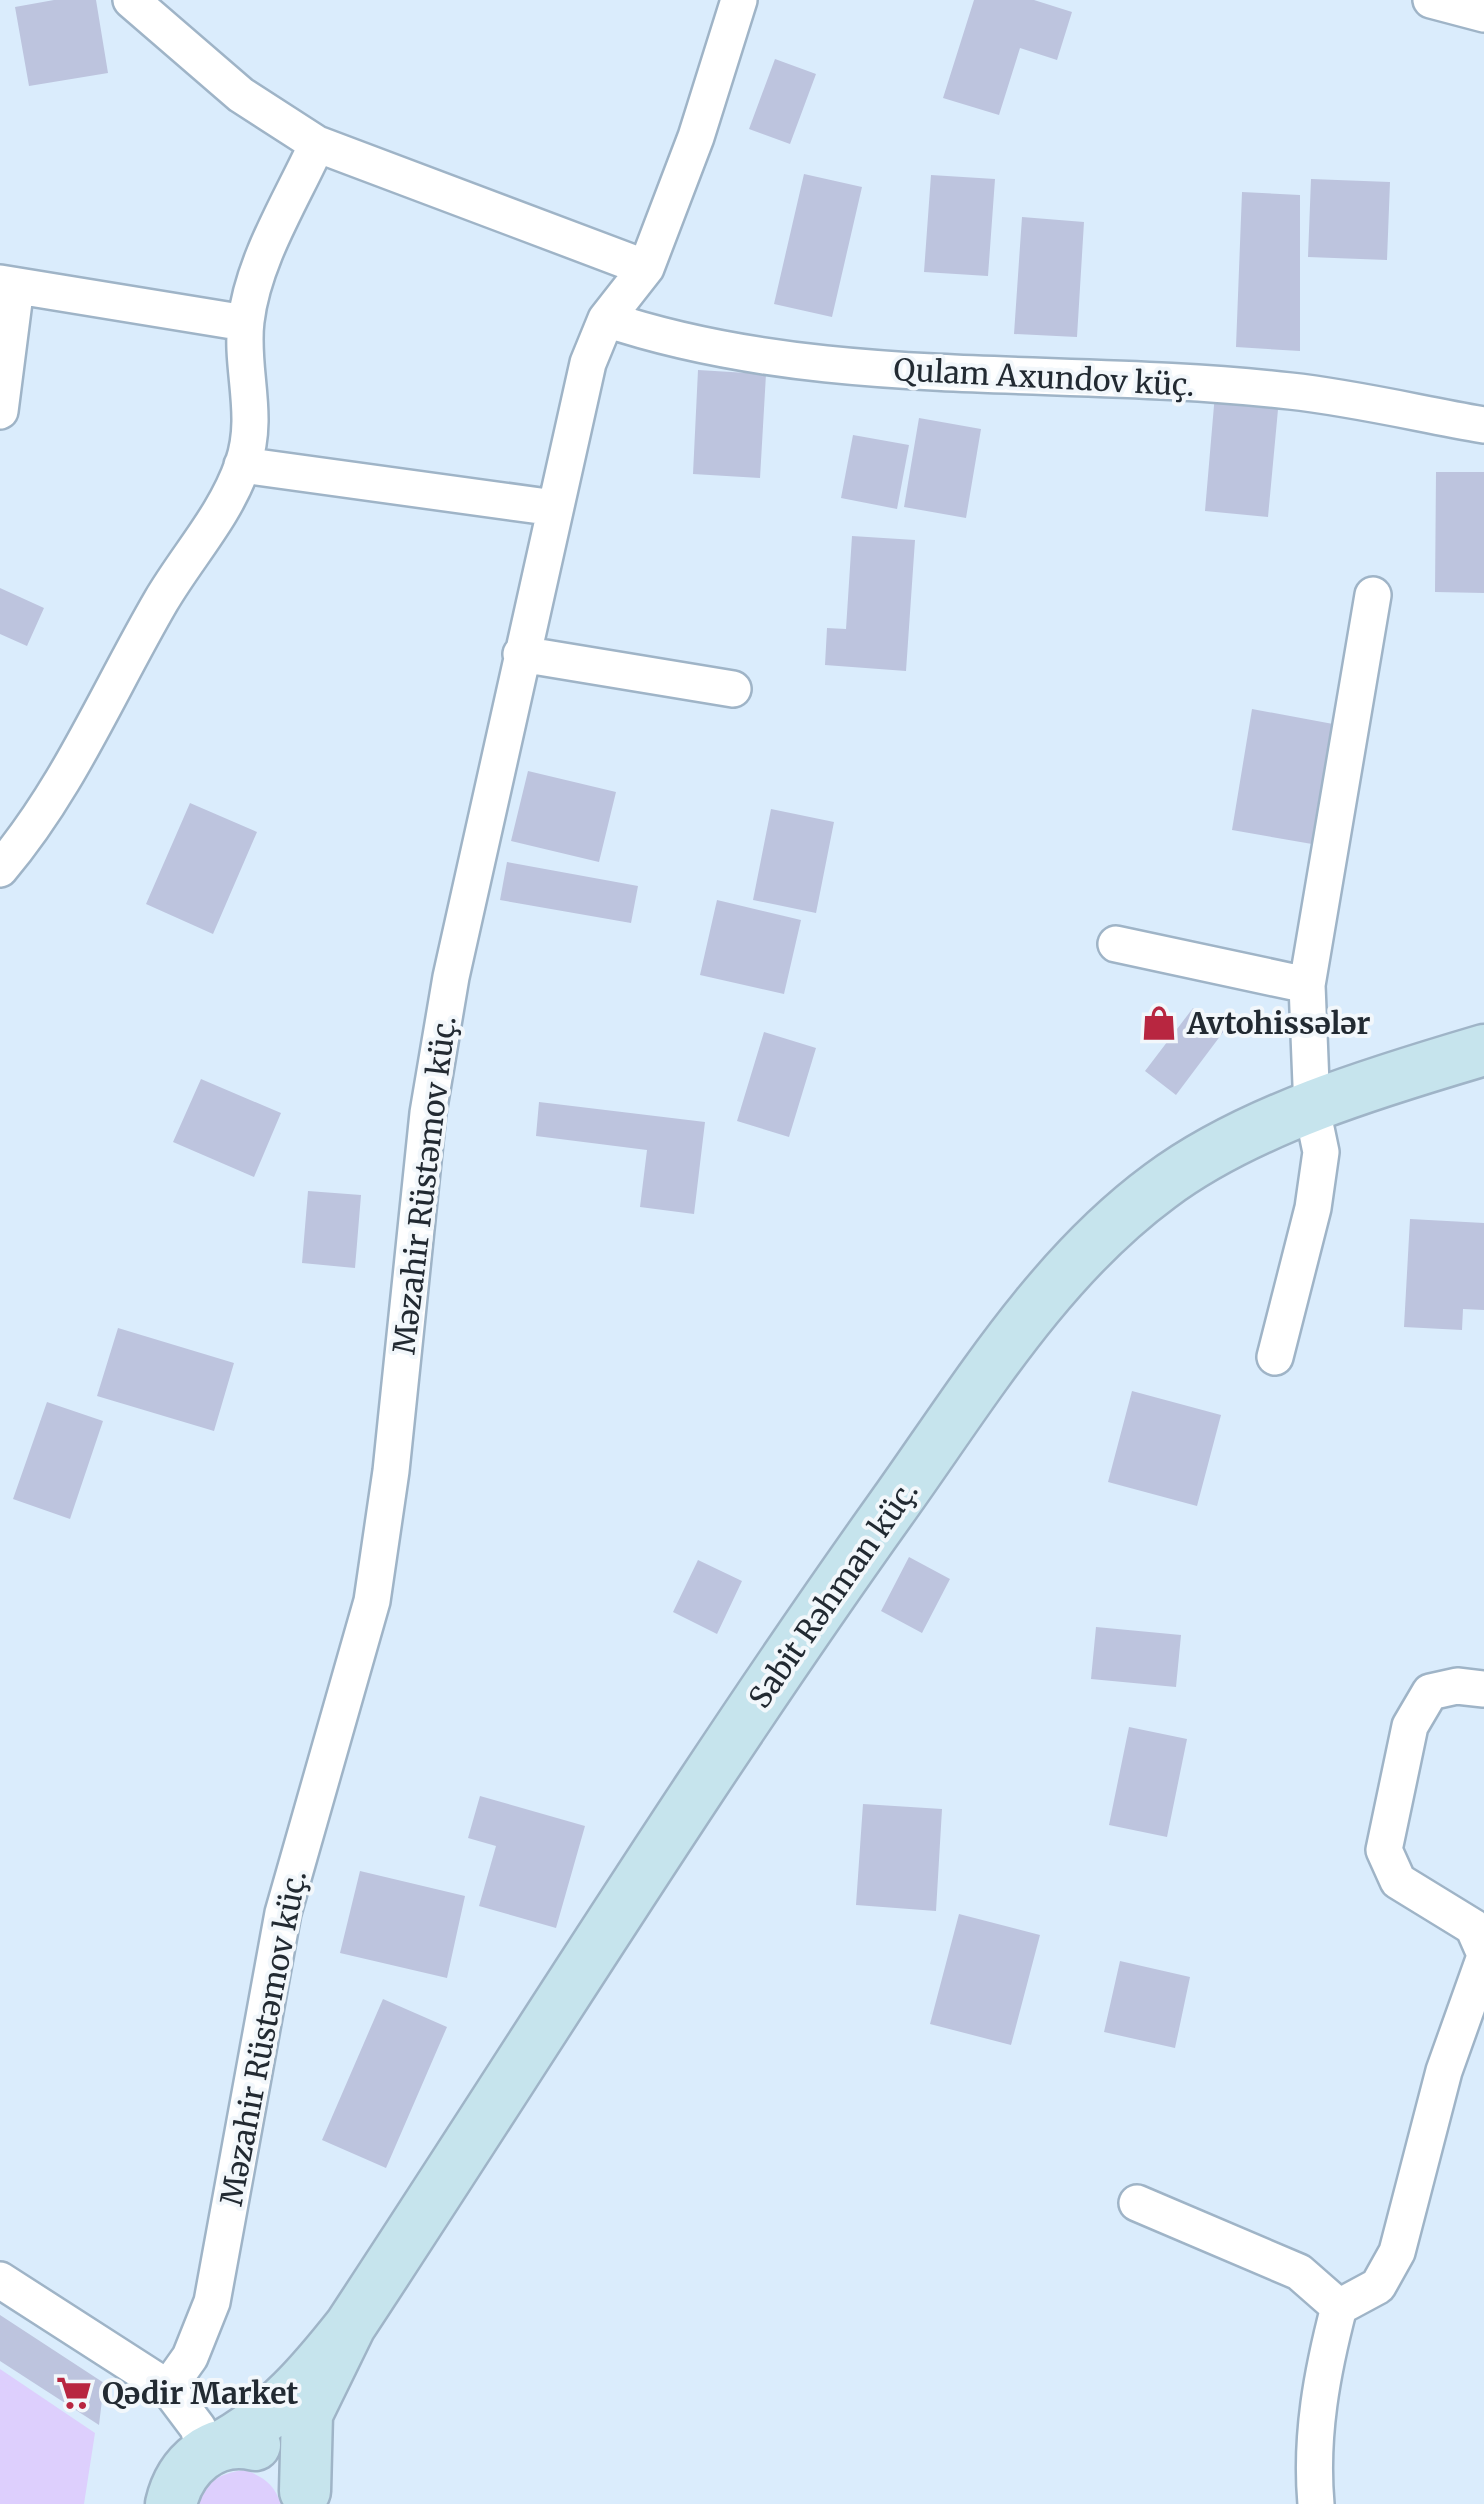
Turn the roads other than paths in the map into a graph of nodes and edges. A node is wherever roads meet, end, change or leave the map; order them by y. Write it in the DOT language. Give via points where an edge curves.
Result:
graph roads {
  1 [pos="131,0"];
  2 [pos="739,0"];
  3 [pos="1431,0"];
  4 [pos="1484,14"];
  5 [pos="318,144"];
  6 [pos="646,268"];
  7 [pos="8,284"];
  8 [pos="606,319"];
  9 [pos="245,323"];
  10 [pos="0,411"];
  11 [pos="1484,425"];
  12 [pos="242,465"];
  13 [pos="555,508"];
  14 [pos="1372,595"];
  15 [pos="521,654"];
  16 [pos="734,689"];
  17 [pos="0,869"];
  18 [pos="1116,944"];
  19 [pos="1306,985"];
  20 [pos="1484,1052"];
  21 [pos="1312,1109"];
  22 [pos="1275,1357"];
  23 [pos="1484,1689"];
  24 [pos="1484,1956"];
  25 [pos="1137,2202"];
  26 [pos="0,2280"];
  27 [pos="1339,2307"];
  28 [pos="350,2326"];
  29 [pos="168,2388"];
  30 [pos="197,2467"];
  31 [pos="306,2497"];
  32 [pos="150,2504"];
  33 [pos="1316,2504"];
  1 -- 5 [label="street" via="241,96"];
  2 -- 6 [label="street, Məzahir Rüstəmov küç."];
  3 -- 4 [label="street"];
  5 -- 6 [label="street"];
  5 -- 9 [label="street" via="253,285"];
  6 -- 8 [label="street, Məzahir Rüstəmov küç."];
  7 -- 9 [label="street"];
  7 -- 10 [label="street"];
  8 -- 11 [label="street, Qulam Axundov küç." via="650,334 826,364 1290,391"];
  8 -- 13 [label="street, Məzahir Rüstəmov küç." via="588,363"];
  9 -- 12 [label="street" via="251,435"];
  12 -- 13 [label="street"];
  12 -- 17 [label="street" via="222,512 162,600 74,764"];
  13 -- 15 [label="street, Məzahir Rüstəmov küç."];
  14 -- 19 [label="street"];
  15 -- 16 [label="street"];
  15 -- 29 [label="street, Məzahir Rüstəmov küç." via="428,1113 372,1601 283,1913 212,2302 190,2357"];
  18 -- 19 [label="street"];
  19 -- 21 [label="street"];
  20 -- 21 [label="main road, Sabit Rəhman küç."];
  21 -- 22 [label="street" via="1321,1152 1313,1208"];
  21 -- 28 [label="main road, Sabit Rəhman küç." via="1222,1148 1163,1183 1076,1261 1018,1330 791,1649"];
  23 -- 24 [label="street" via="1430,1692 1410,1726 1384,1850 1398,1882 1473,1927"];
  24 -- 27 [label="street" via="1444,2072 1397,2252 1378,2286"];
  25 -- 27 [label="street" via="1299,2272"];
  26 -- 29 [label="street"];
  27 -- 33 [label="street" via="1321,2376"];
  28 -- 30 [label="main road" via="287,2401"];
  28 -- 31 [label="main road" via="308,2414"];
  29 -- 30 [label="street" via="198,2428"];
  30 -- 31 [label="main road" via="244,2443 282,2457"];
  30 -- 32 [label="main road"];
}
